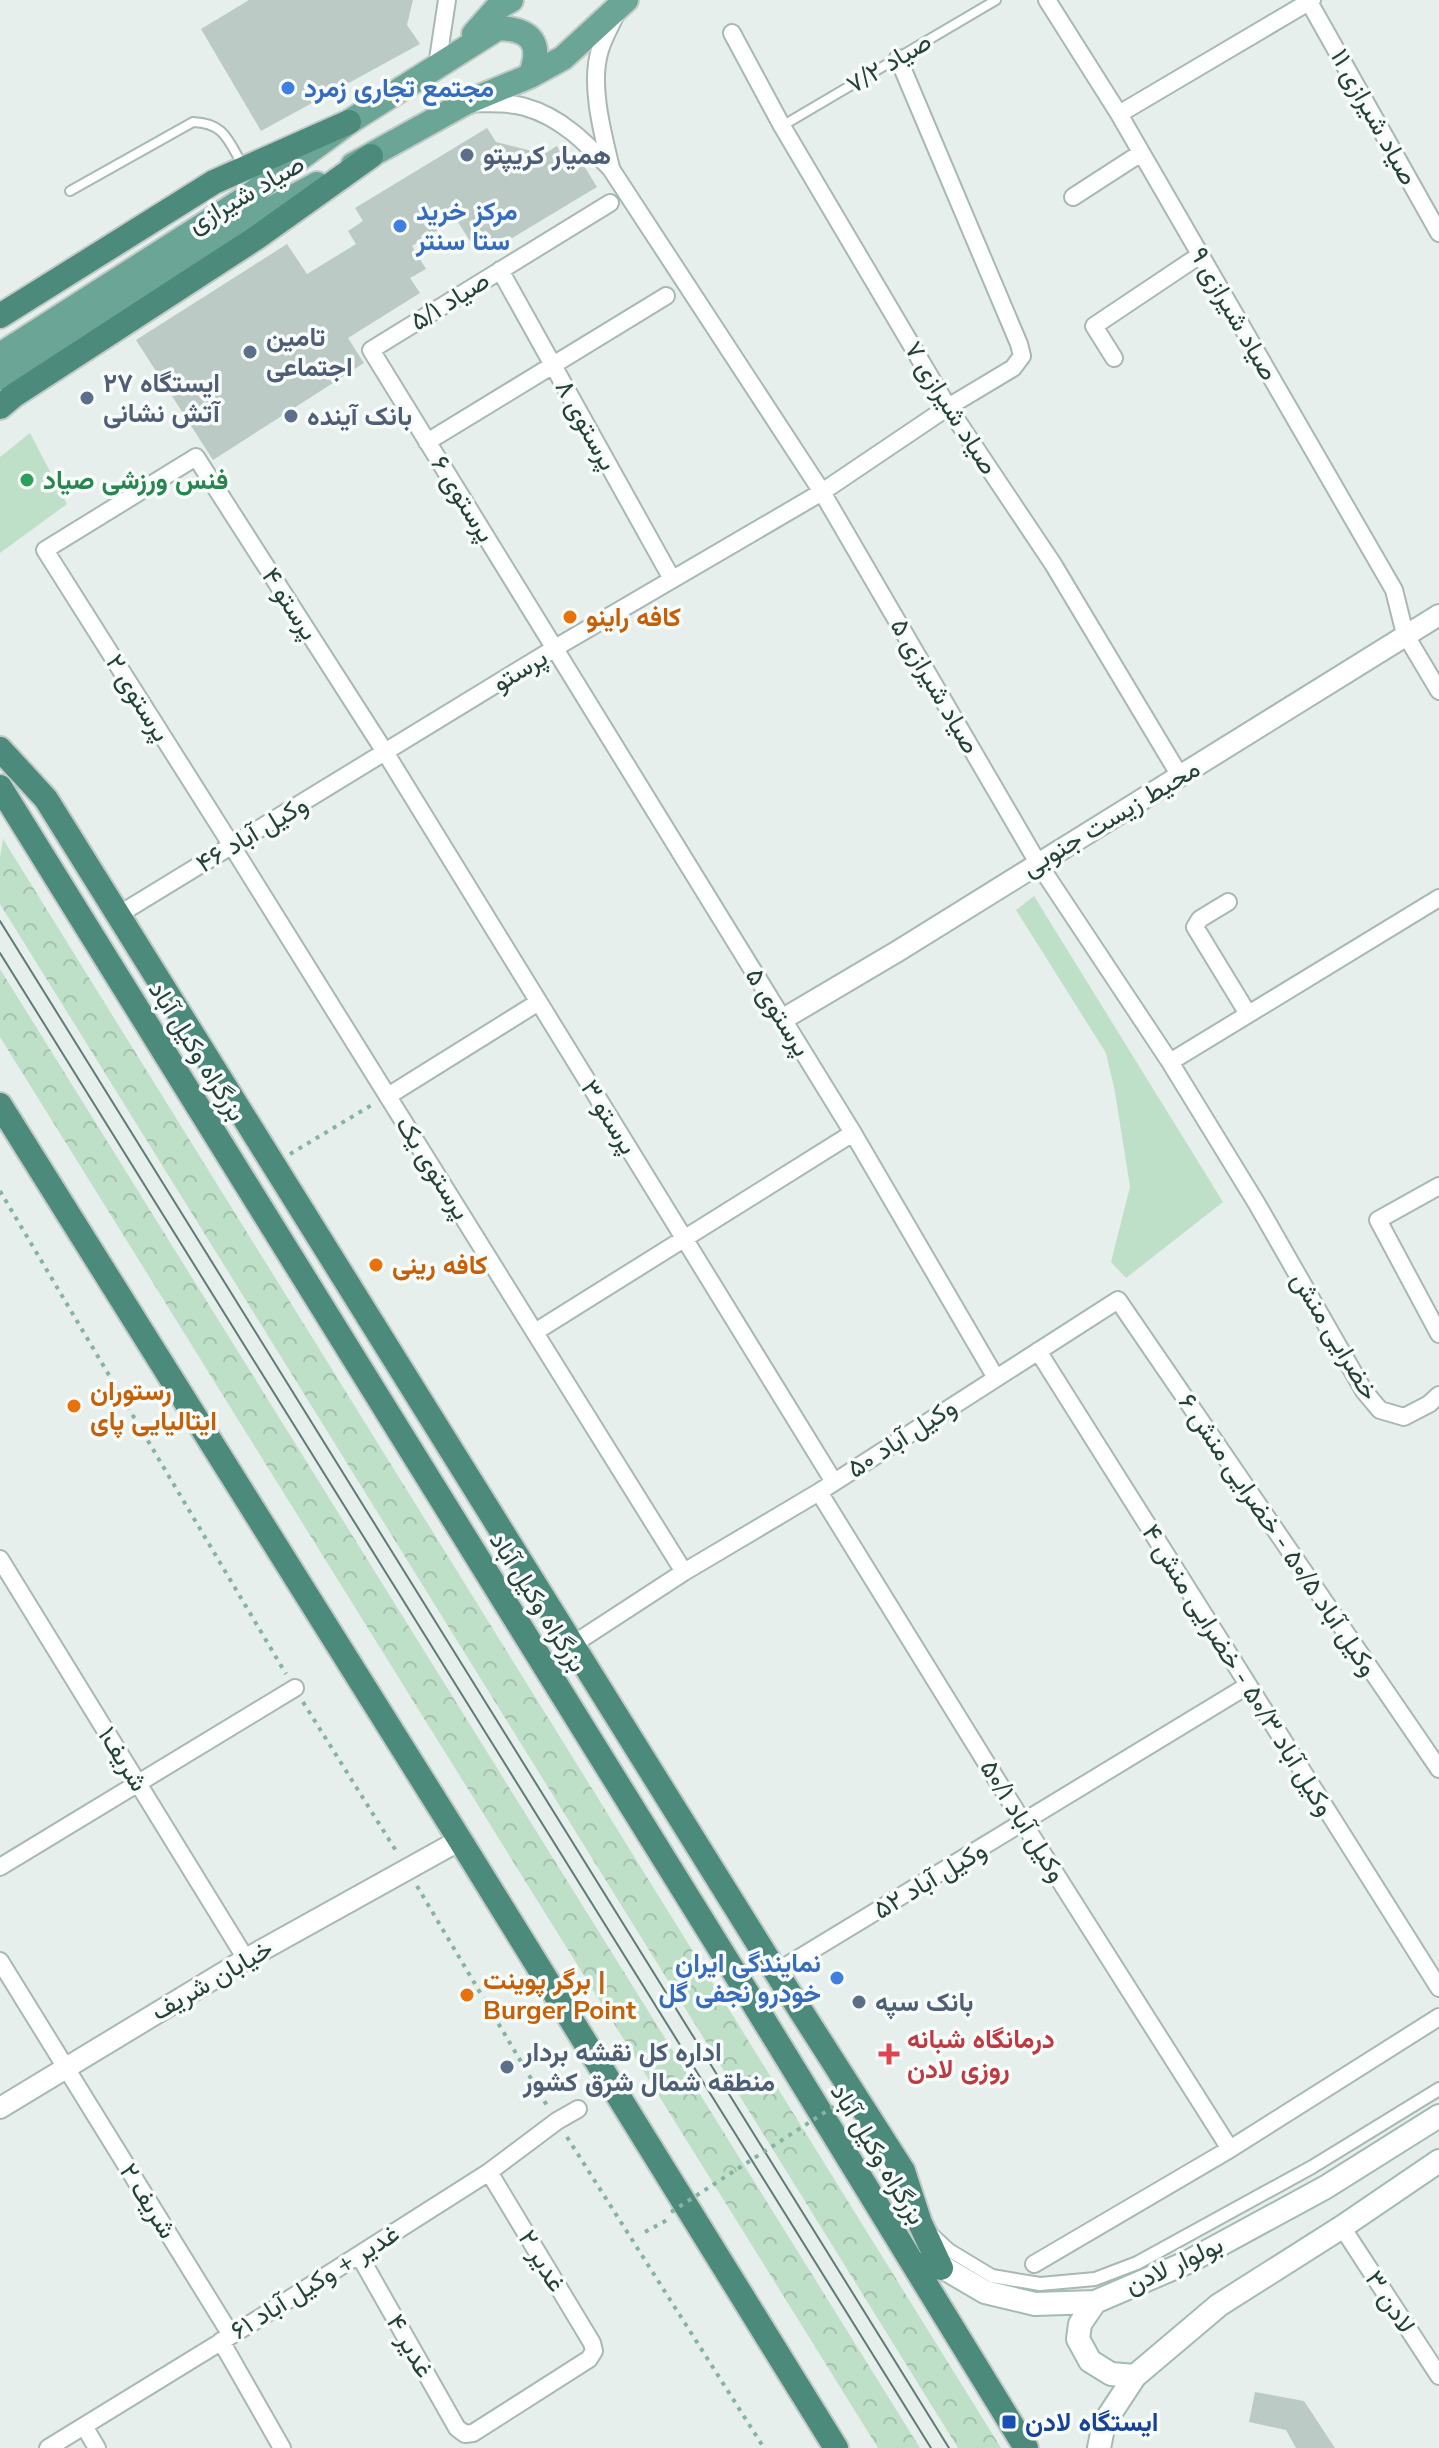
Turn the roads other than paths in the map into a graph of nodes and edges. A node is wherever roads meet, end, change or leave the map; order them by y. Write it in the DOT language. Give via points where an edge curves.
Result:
graph roads {
  1 [pos="447,0"];
  2 [pos="511,0"];
  3 [pos="996,0"];
  4 [pos="1047,0"];
  5 [pos="1310,1"];
  6 [pos="623,2"];
  7 [pos="732,33"];
  8 [pos="898,58"];
  9 [pos="446,60"];
  10 [pos="530,76"];
  11 [pos="465,103"];
  12 [pos="1119,114"];
  13 [pos="349,122"];
  14 [pos="782,126"];
  15 [pos="1141,153"];
  16 [pos="371,156"];
  17 [pos="245,168"];
  18 [pos="611,169"];
  19 [pos="70,191"];
  20 [pos="1073,197"];
  21 [pos="610,203"];
  22 [pos="1439,233"];
  23 [pos="1200,255"];
  24 [pos="500,270"];
  25 [pos="666,296"];
  26 [pos="0,316"];
  27 [pos="371,350"];
  28 [pos="0,355"];
  29 [pos="1114,358"];
  30 [pos="552,365"];
  31 [pos="0,378"];
  32 [pos="0,407"];
  33 [pos="948,407"];
  34 [pos="427,442"];
  35 [pos="196,457"];
  36 [pos="822,492"];
  37 [pos="672,579"];
  38 [pos="1439,615"];
  39 [pos="1405,634"];
  40 [pos="555,648"];
  41 [pos="1439,691"];
  42 [pos="0,749"];
  43 [pos="385,752"];
  44 [pos="1180,776"];
  45 [pos="0,787"];
  46 [pos="232,846"];
  47 [pos="1038,863"];
  48 [pos="1439,898"];
  49 [pos="1228,902"];
  50 [pos="118,915"];
  51 [pos="537,1003"];
  52 [pos="1248,1014"];
  53 [pos="783,1019"];
  54 [pos="1170,1062"];
  55 [pos="388,1096"];
  56 [pos="0,1105"];
  57 [pos="853,1133"];
  58 [pos="1439,1186"];
  59 [pos="1257,1204"];
  60 [pos="685,1238"];
  61 [pos="1118,1300"];
  62 [pos="535,1332"];
  63 [pos="1439,1334"];
  64 [pos="1038,1351"];
  65 [pos="996,1378"];
  66 [pos="1439,1395"];
  67 [pos="834,1482"];
  68 [pos="819,1492"];
  69 [pos="0,1559"];
  70 [pos="684,1572"];
  71 [pos="572,1645"];
  72 [pos="1247,1686"];
  73 [pos="295,1688"];
  74 [pos="603,1695"];
  75 [pos="607,1767"];
  76 [pos="1439,1769"];
  77 [pos="137,1782"];
  78 [pos="1024,1824"];
  79 [pos="460,1840"];
  80 [pos="0,1867"];
  81 [pos="246,1959"];
  82 [pos="0,1961"];
  83 [pos="776,1972"];
  84 [pos="1439,1988"];
  85 [pos="1439,2017"];
  86 [pos="65,2068"];
  87 [pos="1439,2089"];
  88 [pos="850,2103"];
  89 [pos="0,2108"];
  90 [pos="578,2109"];
  91 [pos="1439,2116"];
  92 [pos="1230,2149"];
  93 [pos="1439,2161"];
  94 [pos="489,2172"];
  95 [pos="920,2223"];
  96 [pos="1342,2227"];
  97 [pos="895,2237"];
  98 [pos="359,2255"];
  99 [pos="1034,2264"];
  100 [pos="941,2268"];
  101 [pos="1095,2302"];
  102 [pos="226,2338"];
  103 [pos="1135,2376"];
  104 [pos="1439,2376"];
  105 [pos="84,2426"];
  106 [pos="465,2434"];
  107 [pos="48,2448"];
  108 [pos="97,2448"];
  109 [pos="282,2448"];
  110 [pos="836,2448"];
  111 [pos="1026,2448"];
  112 [pos="1099,2448"];
  1 -- 9 [label="street"];
  2 -- 9 [label="main road"];
  3 -- 8 [label="lane, صیاد ۷/۲"];
  4 -- 12 [label="street, صیاد شیرازی ۹"];
  5 -- 12 [label="street"];
  5 -- 22 [label="street, صیاد شیرازی ۱۱"];
  6 -- 10 [label="main road, صیاد شیرازی" via="563,58"];
  6 -- 18 [label="street, صیاد شیرازی ۵" via="599,52 600,124"];
  7 -- 14 [label="street, صیاد شیرازی ۷"];
  8 -- 14 [label="lane, صیاد ۷/۲"];
  8 -- 33 [label="street, پرستو" via="1022,356 1013,368"];
  9 -- 10 [label="main road, صیاد شیرازی" via="498,28 517,28 532,40 537,58"];
  9 -- 13 [label="main road, صیاد شیرازی"];
  10 -- 11 [label="main road, صیاد شیرازی"];
  11 -- 16 [label="main road, صیاد شیرازی"];
  11 -- 18 [label="street, صیاد شیرازی ۵" via="523,106 555,119"];
  12 -- 15 [label="street, صیاد شیرازی ۹"];
  13 -- 17 [label="highway"];
  13 -- 28 [label="main road, صیاد شیرازی" via="247,197"];
  14 -- 33 [label="street, صیاد شیرازی ۷"];
  15 -- 20 [label="street"];
  15 -- 23 [label="street, صیاد شیرازی ۹"];
  16 -- 31 [label="main road, صیاد شیرازی" via="256,217"];
  16 -- 32 [label="highway"];
  17 -- 19 [label="lane" via="219,128 193,122"];
  17 -- 26 [label="highway" via="214,182"];
  18 -- 36 [label="street, صیاد شیرازی ۵"];
  21 -- 24 [label="street, صیاد ۵/۱"];
  23 -- 29 [label="street" via="1094,326"];
  23 -- 39 [label="street, صیاد شیرازی ۹" via="1394,590"];
  24 -- 27 [label="street, صیاد ۵/۱"];
  24 -- 30 [label="street, پرستوی ۸"];
  25 -- 30 [label="street"];
  27 -- 34 [label="street, پرستوی ۶"];
  30 -- 34 [label="street"];
  30 -- 37 [label="street, پرستوی ۸"];
  33 -- 36 [label="street, پرستو"];
  33 -- 44 [label="street, صیاد شیرازی ۷" via="1053,564"];
  34 -- 40 [label="street, پرستوی ۶"];
  35 -- 43 [label="street, پرستو ۴"];
  35 -- 46 [label="street, پرستوی ۲" via="45,550"];
  36 -- 37 [label="street, پرستو"];
  36 -- 47 [label="street, صیاد شیرازی ۵"];
  37 -- 40 [label="street, پرستو"];
  38 -- 39 [label="street, محیط زیست جنوبی"];
  39 -- 41 [label="street, صیاد شیرازی ۹"];
  39 -- 44 [label="street, محیط زیست جنوبی"];
  40 -- 43 [label="street, پرستو"];
  40 -- 53 [label="street, پرستوی ۵"];
  42 -- 50 [label="highway" via="46,799"];
  43 -- 46 [label="street, ۴۶ وکیل آباد"];
  43 -- 51 [label="street, پرستو ۳"];
  44 -- 47 [label="street, محیط زیست جنوبی"];
  45 -- 75 [label="highway, بزرگراه وکیل آباد"];
  46 -- 50 [label="street, ۴۶ وکیل آباد"];
  46 -- 55 [label="street, پرستوی یک"];
  47 -- 53 [label="street, محیط زیست جنوبی"];
  47 -- 54 [label="street, صیاد شیرازی ۵"];
  48 -- 52 [label="street"];
  49 -- 52 [label="street" via="1195,927"];
  50 -- 71 [label="highway"];
  51 -- 55 [label="street"];
  51 -- 60 [label="street, پرستو ۳"];
  52 -- 54 [label="street"];
  53 -- 57 [label="street, پرستوی ۵"];
  54 -- 59 [label="street, صیاد شیرازی ۵"];
  55 -- 62 [label="street, پرستوی یک"];
  56 -- 79 [label="highway"];
  57 -- 60 [label="street"];
  57 -- 65 [label="street, پرستوی ۵"];
  58 -- 63 [label="street" via="1378,1220"];
  59 -- 66 [label="street, خضرایی منش" via="1380,1410 1404,1417"];
  60 -- 62 [label="street"];
  60 -- 67 [label="street, پرستو ۳"];
  61 -- 64 [label="street, ۵۰ وکیل آباد"];
  61 -- 76 [label="street, وکیل آباد ۵۰/۵ - خضرایی منش ۶"];
  62 -- 70 [label="street, پرستوی یک"];
  64 -- 65 [label="street, ۵۰ وکیل آباد"];
  64 -- 72 [label="street, وکیل آباد ۵۰/۳ - خضرایی منش ۴"];
  65 -- 67 [label="street, ۵۰ وکیل آباد"];
  67 -- 68 [label="street, ۵۰ وکیل آباد"];
  68 -- 70 [label="street, ۵۰ وکیل آباد"];
  68 -- 78 [label="street, وکیل آباد ۵۰/۱"];
  69 -- 77 [label="street, شریف١"];
  70 -- 71 [label="street, ۵۰ وکیل آباد"];
  71 -- 74 [label="highway"];
  72 -- 78 [label="street, ۵۲ وکیل آباد"];
  72 -- 84 [label="street, وکیل آباد ۵۰/۳ - خضرایی منش ۴"];
  73 -- 77 [label="street"];
  74 -- 75 [label="highway"];
  74 -- 83 [label="highway"];
  75 -- 97 [label="highway, بزرگراه وکیل آباد"];
  77 -- 80 [label="street"];
  77 -- 81 [label="street, شریف١"];
  78 -- 83 [label="street, ۵۲ وکیل آباد"];
  78 -- 92 [label="street, وکیل آباد ۵۰/۱"];
  79 -- 81 [label="street, خیابان شریف"];
  79 -- 110 [label="highway"];
  81 -- 86 [label="street, خیابان شریف"];
  82 -- 86 [label="street, شریف ۲"];
  83 -- 95 [label="highway" via="903,2171"];
  85 -- 92 [label="street"];
  86 -- 89 [label="street, خیابان شریف"];
  86 -- 102 [label="street, شریف ۲"];
  87 -- 95 [label="street" via="1312,2167 1137,2263 1095,2279 1040,2284 992,2276 949,2250"];
  88 -- 95 [label="street"];
  90 -- 94 [label="street, غدیر + وکیل آباد ۶۱"];
  91 -- 101 [label="main road, بولوار لادن" via="1326,2187 1202,2254"];
  92 -- 99 [label="street"];
  93 -- 96 [label="main road, بولوار لادن"];
  94 -- 98 [label="street, غدیر + وکیل آباد ۶۱"];
  94 -- 106 [label="street, غدیر ۲" via="594,2351 589,2359"];
  95 -- 100 [label="highway"];
  96 -- 103 [label="main road, بولوار لادن" via="1219,2305"];
  96 -- 104 [label="street, لادن ۳"];
  97 -- 100 [label="main road, بولوار لادن"];
  97 -- 111 [label="highway, بزرگراه وکیل آباد"];
  98 -- 102 [label="street, غدیر + وکیل آباد ۶۱"];
  98 -- 106 [label="street, غدیر ۴"];
  100 -- 101 [label="main road, بولوار لادن" via="985,2292 1035,2304"];
  101 -- 103 [label="main road" via="1080,2324 1078,2339 1090,2361 1111,2374"];
  102 -- 105 [label="street, غدیر + وکیل آباد ۶۱"];
  102 -- 109 [label="street, شریف ۲"];
  103 -- 112 [label="main road, بولوار لادن" via="1104,2423"];
  105 -- 107 [label="street, غدیر + وکیل آباد ۶۱"];
  105 -- 108 [label="street"];
}
